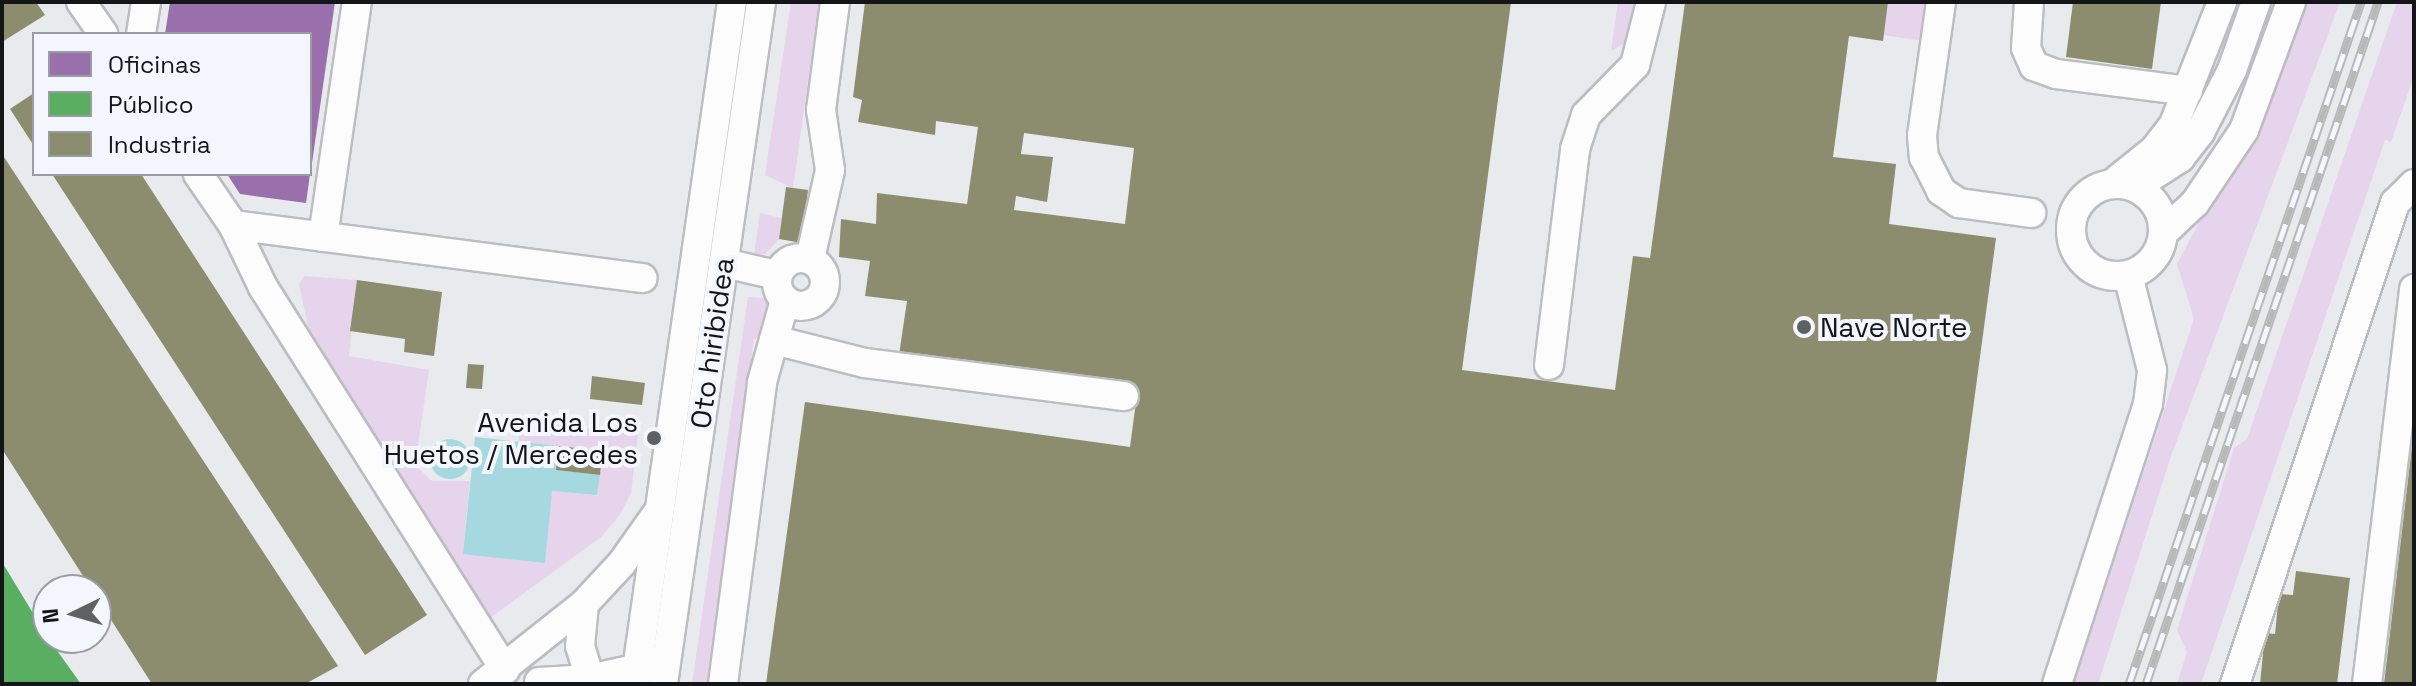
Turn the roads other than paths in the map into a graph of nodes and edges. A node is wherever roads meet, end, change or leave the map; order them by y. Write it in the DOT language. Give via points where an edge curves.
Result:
graph roads {
  1 [pos="81,2"];
  2 [pos="146,2"];
  3 [pos="357,2"];
  4 [pos="732,2"];
  5 [pos="761,2"];
  6 [pos="835,2"];
  7 [pos="1651,2"];
  8 [pos="1941,2"];
  9 [pos="2029,2"];
  10 [pos="2222,2"];
  11 [pos="2256,2"];
  12 [pos="2291,2"];
  13 [pos="102,32"];
  14 [pos="141,32"];
  15 [pos="2232,70"];
  16 [pos="2188,91"];
  17 [pos="199,176"];
  18 [pos="2414,184"];
  19 [pos="2123,186"];
  20 [pos="2031,213"];
  21 [pos="233,225"];
  22 [pos="2162,226"];
  23 [pos="323,237"];
  24 [pos="810,259"];
  25 [pos="724,263"];
  26 [pos="2128,275"];
  27 [pos="643,278"];
  28 [pos="781,288"];
  29 [pos="2414,289"];
  30 [pos="774,340"];
  31 [pos="1549,365"];
  32 [pos="1124,396"];
  33 [pos="659,511"];
  34 [pos="584,604"];
  35 [pos="665,671"];
  36 [pos="494,677"];
  37 [pos="635,677"];
  38 [pos="590,679"];
  39 [pos="542,683"];
  40 [pos="723,684"];
  41 [pos="2057,684"];
  42 [pos="2235,684"];
  43 [pos="2367,684"];
  1 -- 13 [label="street"];
  2 -- 14 [label="street"];
  3 -- 23 [label="street"];
  4 -- 33 [label="street, Oto hiribidea"];
  5 -- 25 [label="street, Oto hiribidea"];
  6 -- 24 [label="street" via="821,110 830,170"];
  7 -- 31 [label="street" via="1635,65 1586,115 1575,149"];
  8 -- 20 [label="street" via="1922,136 1924,157 1941,191 1959,203"];
  9 -- 16 [label="street" via="2026,48 2034,66 2056,74"];
  10 -- 16 [label="street"];
  11 -- 15 [label="street"];
  12 -- 22 [label="street" via="2244,130 2195,203"];
  15 -- 19 [label="street" via="2180,158"];
  15 -- 22 [label="street" via="2228,103 2211,143"];
  16 -- 19 [label="street" via="2174,124"];
  17 -- 21 [label="street"];
  18 -- 42 [label="street" via="2395,203"];
  19 -- 22 [label="street" via="2156,205"];
  19 -- 26 [label="street" via="2089,193 2078,204 2071,235 2085,263 2098,272"];
  21 -- 23 [label="street"];
  21 -- 36 [label="street" via="263,287"];
  22 -- 26 [label="street" via="2152,260"];
  23 -- 27 [label="street"];
  24 -- 28 [label="street" via="784,263"];
  24 -- 28 [label="street" via="821,268 821,295 797,306"];
  25 -- 28 [label="street"];
  25 -- 35 [label="street, Oto hiribidea"];
  26 -- 41 [label="street" via="2152,370 2148,404"];
  28 -- 30 [label="street"];
  29 -- 43 [label="street"];
  30 -- 32 [label="street" via="865,363"];
  30 -- 40 [label="street" via="762,382"];
  33 -- 34 [label="street"];
  33 -- 37 [label="street, Oto hiribidea"];
  34 -- 36 [label="street"];
  34 -- 38 [label="street" via="580,646"];
  35 -- 37 [label="street"];
  36 -- 39 [label="street"];
  37 -- 38 [label="street"];
  38 -- 39 [label="street"];
}
